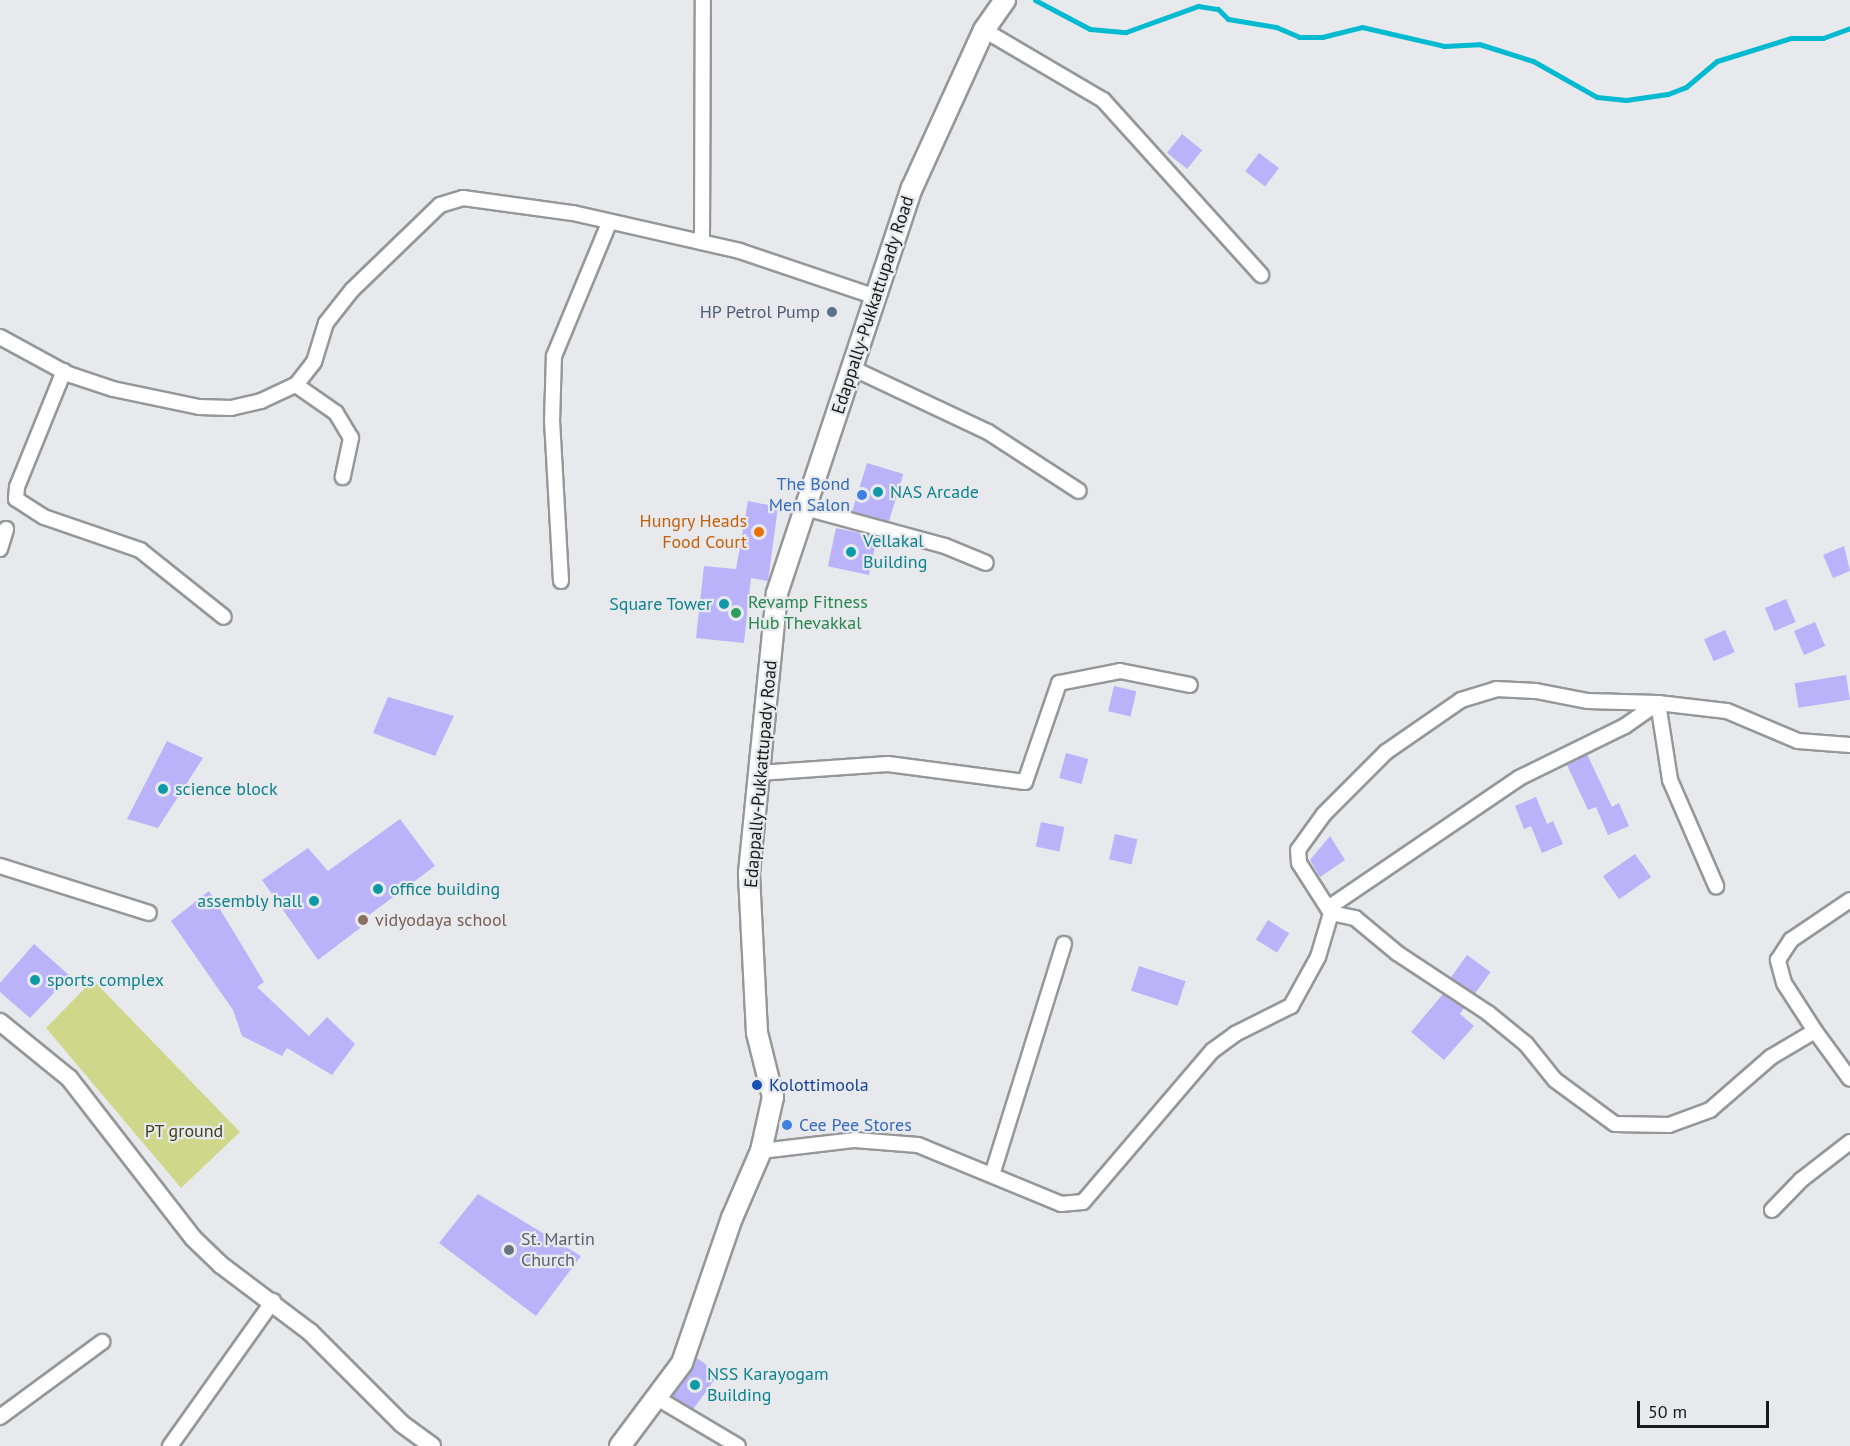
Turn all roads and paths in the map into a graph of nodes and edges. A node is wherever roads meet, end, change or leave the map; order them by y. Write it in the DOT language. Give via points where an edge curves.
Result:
graph roads {
  1 [pos="703,0"];
  2 [pos="1005,0"];
  3 [pos="984,30"];
  4 [pos="609,222"];
  5 [pos="702,242"];
  6 [pos="1262,275"];
  7 [pos="876,297"];
  8 [pos="0,337"];
  9 [pos="852,368"];
  10 [pos="64,371"];
  11 [pos="296,385"];
  12 [pos="343,477"];
  13 [pos="1079,491"];
  14 [pos="805,508"];
  15 [pos="6,529"];
  16 [pos="0,549"];
  17 [pos="986,563"];
  18 [pos="561,581"];
  19 [pos="224,617"];
  20 [pos="1190,685"];
  21 [pos="1658,703"];
  22 [pos="1850,745"];
  23 [pos="759,773"];
  24 [pos="0,866"];
  25 [pos="1716,886"];
  26 [pos="1850,900"];
  27 [pos="1330,911"];
  28 [pos="149,913"];
  29 [pos="1064,944"];
  30 [pos="0,1022"];
  31 [pos="1815,1031"];
  32 [pos="1850,1079"];
  33 [pos="1850,1142"];
  34 [pos="761,1151"];
  35 [pos="992,1175"];
  36 [pos="1772,1210"];
  37 [pos="273,1301"];
  38 [pos="102,1342"];
  39 [pos="657,1398"];
  40 [pos="0,1417"];
  41 [pos="170,1446"];
  42 [pos="432,1446"];
  43 [pos="620,1446"];
  44 [pos="738,1446"];
  1 -- 5 [label="street"];
  2 -- 3 [label="main road, Edappally-Pukkattupady Road"];
  3 -- 6 [label="street" via="1103,100"];
  3 -- 7 [label="main road, Edappally-Pukkattupady Road" via="912,188"];
  4 -- 5 [label="street"];
  4 -- 11 [label="street" via="573,213 463,198 440,205 345,298 327,322 314,362"];
  4 -- 18 [label="street" via="554,356 552,422"];
  5 -- 7 [label="street"];
  7 -- 9 [label="main road, Edappally-Pukkattupady Road"];
  8 -- 10 [label="street"];
  9 -- 13 [label="street" via="988,432"];
  9 -- 14 [label="main road, Edappally-Pukkattupady Road"];
  10 -- 11 [label="street" via="113,389 200,407 231,408 261,401"];
  10 -- 19 [label="street" via="17,487 16,499 44,517 140,550"];
  11 -- 12 [label="street" via="336,413 351,438"];
  14 -- 17 [label="street" via="945,546"];
  14 -- 23 [label="main road, Edappally-Pukkattupady Road" via="777,593"];
  15 -- 16 [label="street"];
  20 -- 23 [label="street" via="1120,671 1059,683 1025,782 888,764"];
  21 -- 22 [label="street" via="1727,711 1798,741"];
  21 -- 25 [label="street" via="1670,780"];
  21 -- 27 [label="street" via="1625,726 1520,778"];
  21 -- 27 [label="street" via="1588,701 1536,691 1496,690 1461,700 1431,718 1386,752 1348,788 1298,849 1299,863"];
  23 -- 34 [label="main road, Edappally-Pukkattupady Road" via="750,885 757,1033 773,1097"];
  24 -- 28 [label="street"];
  26 -- 31 [label="street" via="1791,940 1778,960 1784,983"];
  27 -- 31 [label="street" via="1355,918 1397,953 1488,1012 1526,1044 1555,1080 1615,1124 1670,1125 1710,1110 1771,1057"];
  27 -- 35 [label="street" via="1318,957 1291,1006 1235,1034 1212,1051 1083,1202 1061,1204"];
  29 -- 35 [label="street"];
  30 -- 37 [label="street" via="69,1078 193,1238 221,1265"];
  31 -- 32 [label="street"];
  33 -- 36 [label="street"];
  34 -- 35 [label="street" via="887,1140 918,1145"];
  34 -- 39 [label="main road, Edappally-Pukkattupady Road" via="732,1218 682,1363"];
  37 -- 41 [label="street"];
  37 -- 42 [label="street" via="363,1382 402,1424"];
  38 -- 40 [label="street"];
  39 -- 43 [label="main road, Edappally-Pukkattupady Road"];
  39 -- 44 [label="street"];
}
